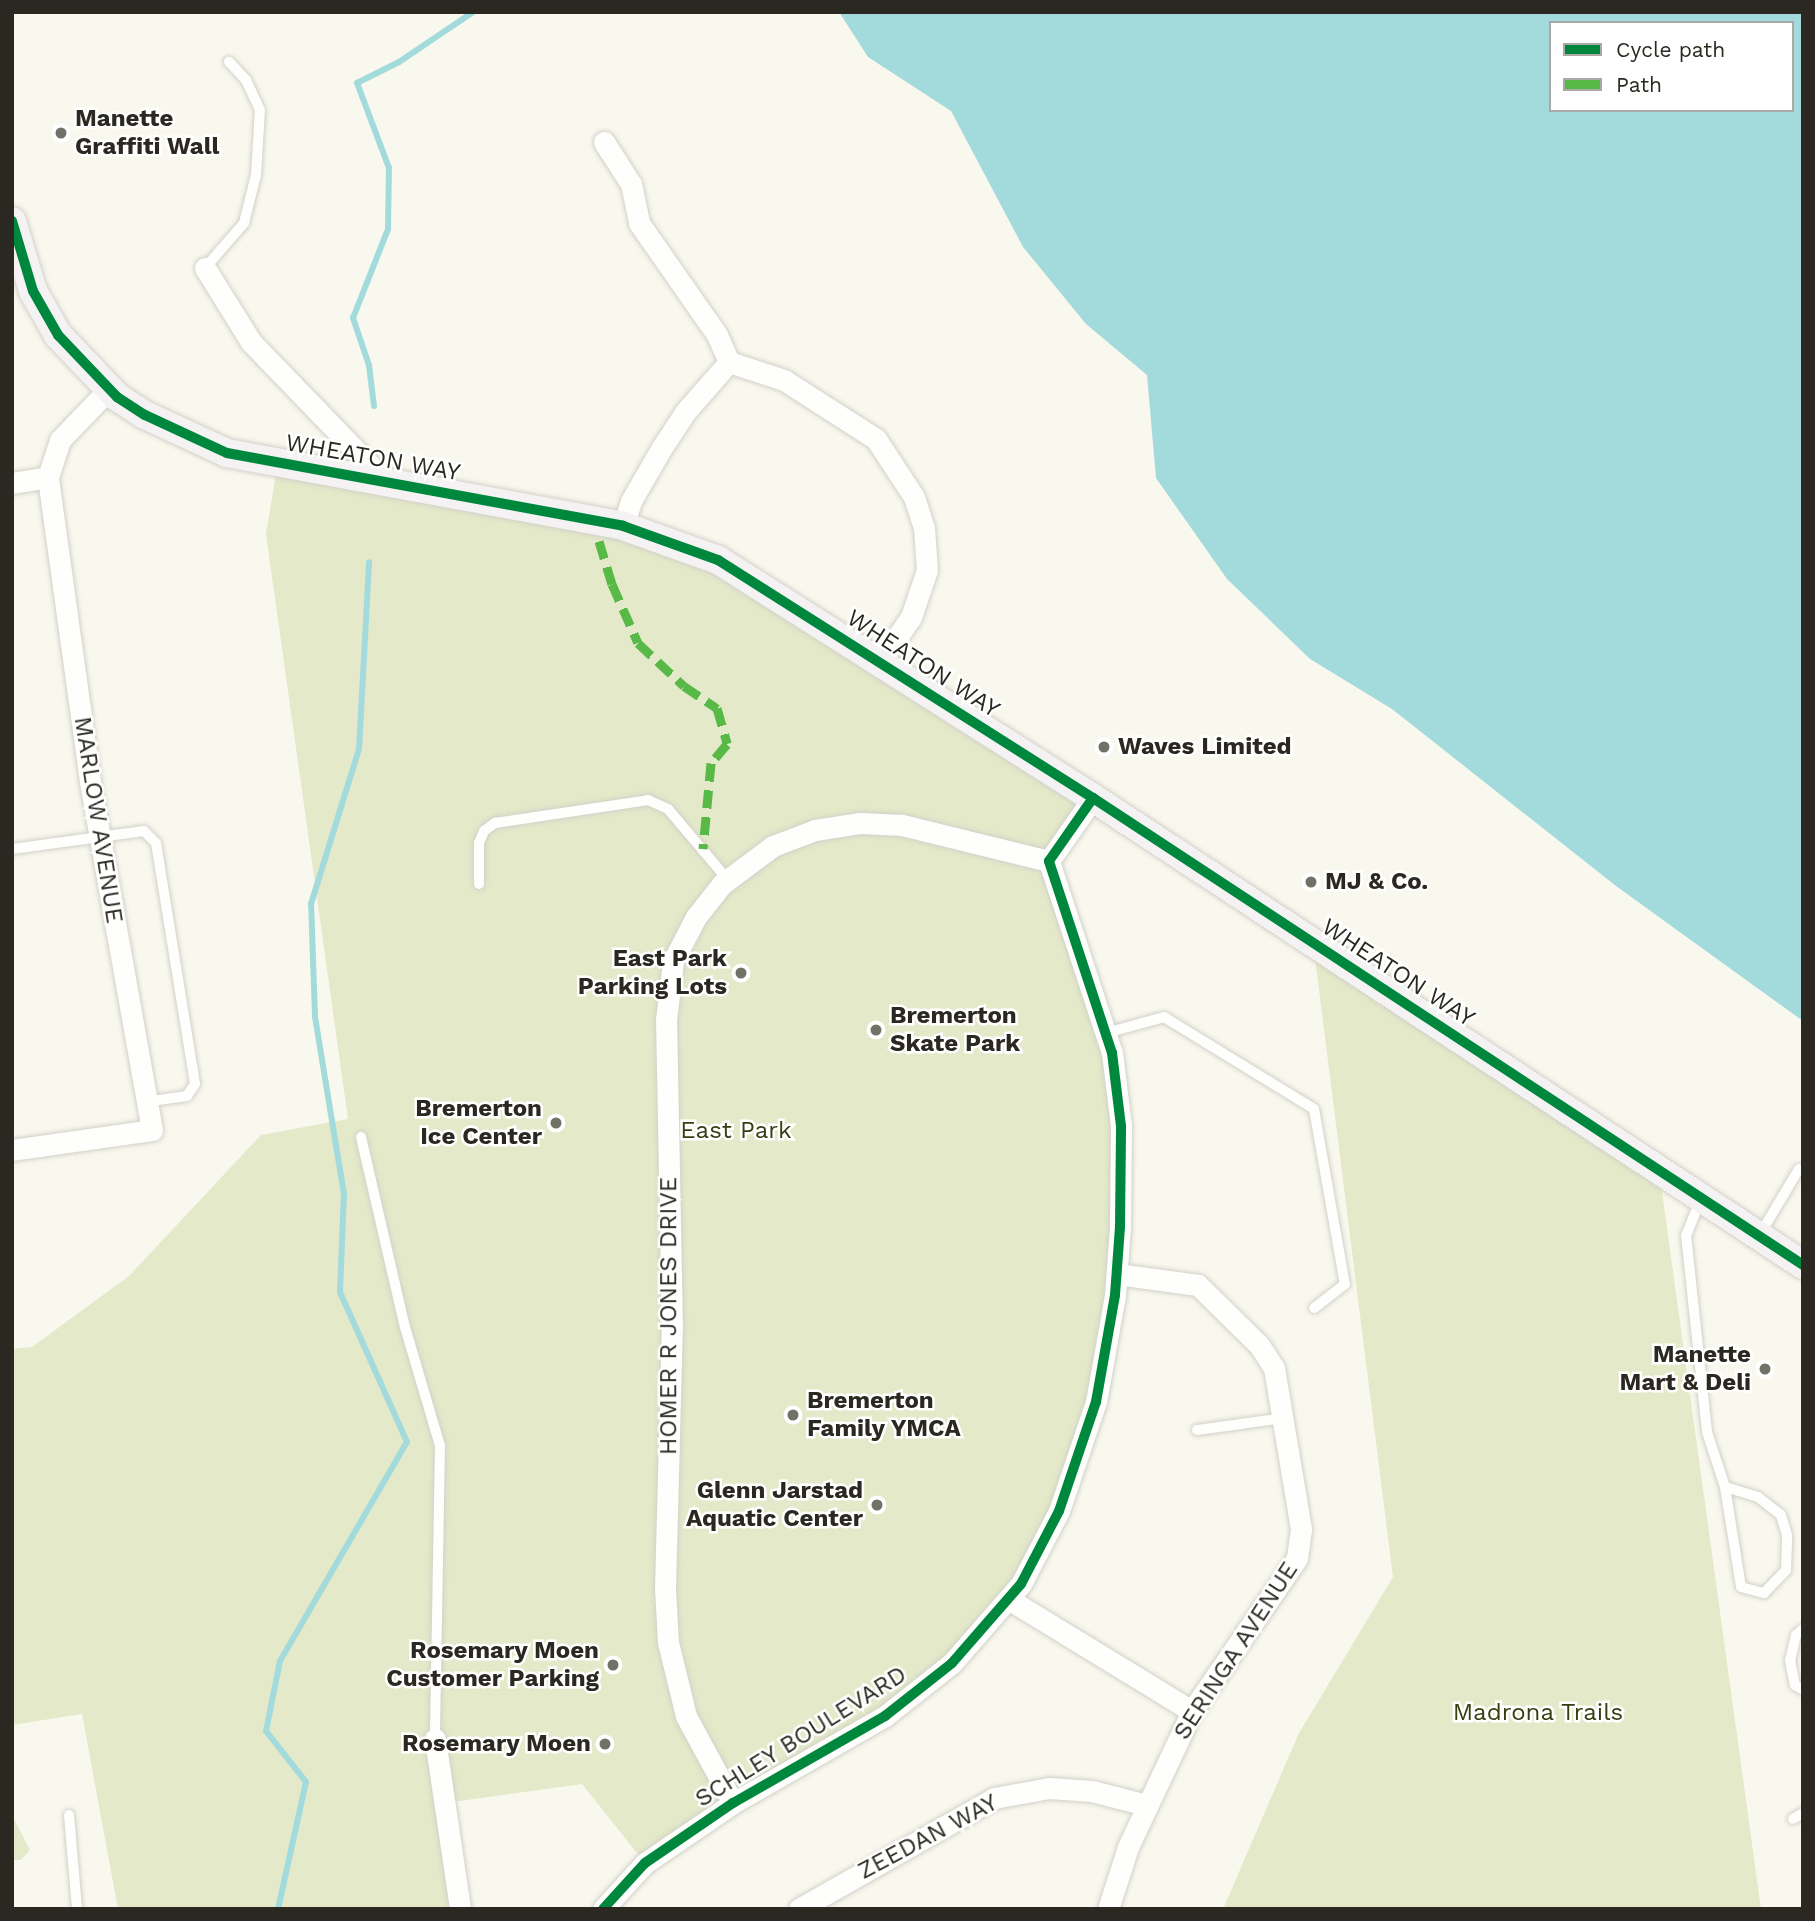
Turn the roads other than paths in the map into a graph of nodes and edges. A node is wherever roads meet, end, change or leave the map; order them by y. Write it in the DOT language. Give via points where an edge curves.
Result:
graph roads {
  1 [pos="229,62"];
  2 [pos="604,142"];
  3 [pos="12,221"];
  4 [pos="205,268"];
  5 [pos="729,362"];
  6 [pos="109,389"];
  7 [pos="48,477"];
  8 [pos="386,482"];
  9 [pos="12,483"];
  10 [pos="623,526"];
  11 [pos="880,662"];
  12 [pos="1093,798"];
  13 [pos="100,839"];
  14 [pos="12,849"];
  15 [pos="1049,861"];
  16 [pos="728,880"];
  17 [pos="479,884"];
  18 [pos="1106,1033"];
  19 [pos="145,1102"];
  20 [pos="361,1137"];
  21 [pos="12,1150"];
  22 [pos="1799,1168"];
  23 [pos="1702,1198"];
  24 [pos="1759,1236"];
  25 [pos="1803,1265"];
  26 [pos="1117,1274"];
  27 [pos="1314,1308"];
  28 [pos="1284,1418"];
  29 [pos="1196,1430"];
  30 [pos="1724,1487"];
  31 [pos="1010,1600"];
  32 [pos="1803,1629"];
  33 [pos="1803,1690"];
  34 [pos="1192,1711"];
  35 [pos="435,1739"];
  36 [pos="733,1803"];
  37 [pos="1146,1805"];
  38 [pos="69,1815"];
  39 [pos="77,1909"];
  40 [pos="460,1909"];
  41 [pos="603,1909"];
  42 [pos="799,1909"];
  43 [pos="1108,1909"];
  1 -- 4 [label="lane" via="246,80 260,110 256,176 244,223"];
  2 -- 5 [label="street" via="631,184 639,223 717,335"];
  3 -- 6 [label="main road, WHEATON WAY" via="33,291 58,335"];
  4 -- 8 [label="street" via="251,342"];
  5 -- 10 [label="street" via="660,449"];
  5 -- 11 [label="street" via="784,380 855,422 876,439 914,496 927,570 911,617"];
  6 -- 7 [label="street, MARLOW AVENUE" via="60,440"];
  6 -- 8 [label="main road, WHEATON WAY" via="164,426 227,453"];
  7 -- 9 [label="street"];
  7 -- 13 [label="street, MARLOW AVENUE"];
  8 -- 10 [label="main road, WHEATON WAY"];
  10 -- 11 [label="main road, WHEATON WAY" via="718,560"];
  11 -- 12 [label="main road, WHEATON WAY"];
  12 -- 15 [label="street"];
  12 -- 23 [label="main road, WHEATON WAY"];
  13 -- 14 [label="lane"];
  13 -- 19 [label="street, MARLOW AVENUE"];
  13 -- 19 [label="lane" via="144,831 156,843 195,1084 187,1096"];
  15 -- 16 [label="street, HOMER R JONES DRIVE" via="915,827 860,823 787,839"];
  15 -- 18 [label="street, SCHLEY BOULEVARD"];
  16 -- 17 [label="lane" via="668,809 648,800 495,823 484,831 479,843"];
  16 -- 36 [label="street, HOMER R JONES DRIVE" via="683,938 668,985 672,1329 665,1589 677,1691 696,1737"];
  18 -- 26 [label="street, SCHLEY BOULEVARD" via="1121,1126"];
  18 -- 27 [label="lane" via="1164,1017 1314,1109 1345,1284"];
  19 -- 21 [label="street, MARLOW AVENUE" via="152,1130"];
  20 -- 35 [label="lane" via="405,1327 440,1446"];
  22 -- 24 [label="lane"];
  23 -- 24 [label="main road, WHEATON WAY"];
  23 -- 30 [label="lane" via="1686,1235 1687,1252 1707,1432"];
  24 -- 25 [label="main road, WHEATON WAY"];
  26 -- 28 [label="street, SERINGA AVENUE" via="1198,1284 1259,1345 1274,1368"];
  26 -- 31 [label="street, SCHLEY BOULEVARD" via="1096,1402 1077,1466 1039,1551"];
  28 -- 29 [label="lane"];
  28 -- 34 [label="street, SERINGA AVENUE" via="1300,1549"];
  30 -- 30 [label="lane" via="1741,1587 1763,1592 1787,1562 1787,1535 1780,1515 1758,1497"];
  31 -- 34 [label="street"];
  31 -- 36 [label="street, SCHLEY BOULEVARD" via="951,1663 884,1716"];
  32 -- 33 [label="lane" via="1796,1635 1790,1661 1795,1685"];
  34 -- 37 [label="street, SERINGA AVENUE"];
  35 -- 40 [label="street"];
  36 -- 41 [label="street, SCHLEY BOULEVARD" via="645,1863"];
  37 -- 42 [label="street, ZEEDAN WAY" via="1092,1791 1049,1788 994,1798"];
  37 -- 43 [label="street, SERINGA AVENUE"];
  38 -- 39 [label="lane"];
}
